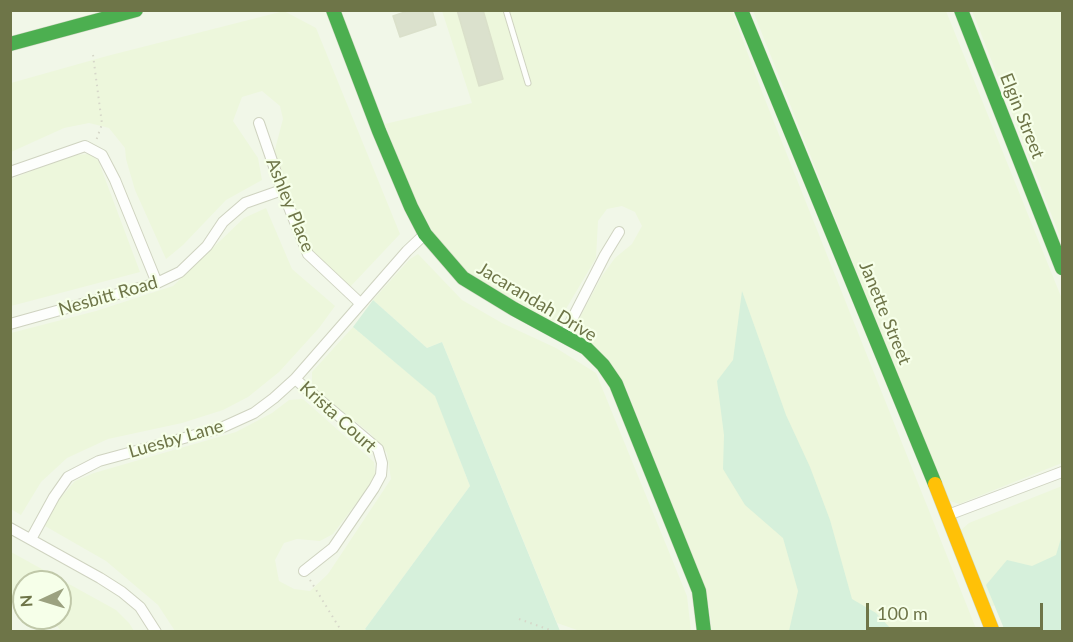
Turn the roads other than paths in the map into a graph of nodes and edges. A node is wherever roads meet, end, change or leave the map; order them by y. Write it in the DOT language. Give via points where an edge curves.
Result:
graph roads {
  1 [pos="136,10"];
  2 [pos="333,10"];
  3 [pos="506,10"];
  4 [pos="741,10"];
  5 [pos="961,10"];
  6 [pos="10,44"];
  7 [pos="528,83"];
  8 [pos="259,123"];
  9 [pos="10,172"];
  10 [pos="282,190"];
  11 [pos="619,232"];
  12 [pos="425,234"];
  13 [pos="1062,268"];
  14 [pos="157,283"];
  15 [pos="360,303"];
  16 [pos="10,324"];
  17 [pos="564,335"];
  18 [pos="295,379"];
  19 [pos="1062,472"];
  20 [pos="948,515"];
  21 [pos="10,528"];
  22 [pos="31,539"];
  23 [pos="304,571"];
  24 [pos="156,632"];
  25 [pos="704,632"];
  26 [pos="993,632"];
  1 -- 6 [label="street"];
  2 -- 12 [label="street, Jacarandah Drive" via="379,131"];
  3 -- 7 [label="lane"];
  4 -- 20 [label="street, Janette Street"];
  5 -- 13 [label="street, Elgin Street"];
  8 -- 10 [label="street, Ashley Place"];
  9 -- 14 [label="street" via="85,146 102,155"];
  10 -- 14 [label="street, Nesbitt Road" via="245,203 180,272"];
  10 -- 15 [label="street, Ashley Place" via="308,254"];
  11 -- 17 [label="street"];
  12 -- 15 [label="street, Luesby Lane"];
  12 -- 17 [label="street, Jacarandah Drive" via="463,278"];
  14 -- 16 [label="street, Nesbitt Road"];
  15 -- 18 [label="street, Luesby Lane"];
  17 -- 25 [label="street, Jacarandah Drive" via="586,348 616,384 699,591"];
  18 -- 22 [label="street, Luesby Lane" via="254,413 221,428 99,461 68,477"];
  18 -- 23 [label="street, Krista Court" via="378,449 382,463 374,488 333,548"];
  19 -- 20 [label="street"];
  20 -- 26 [label="street, Janette Street"];
  21 -- 22 [label="street"];
  22 -- 24 [label="street" via="122,592 140,607"];
}
